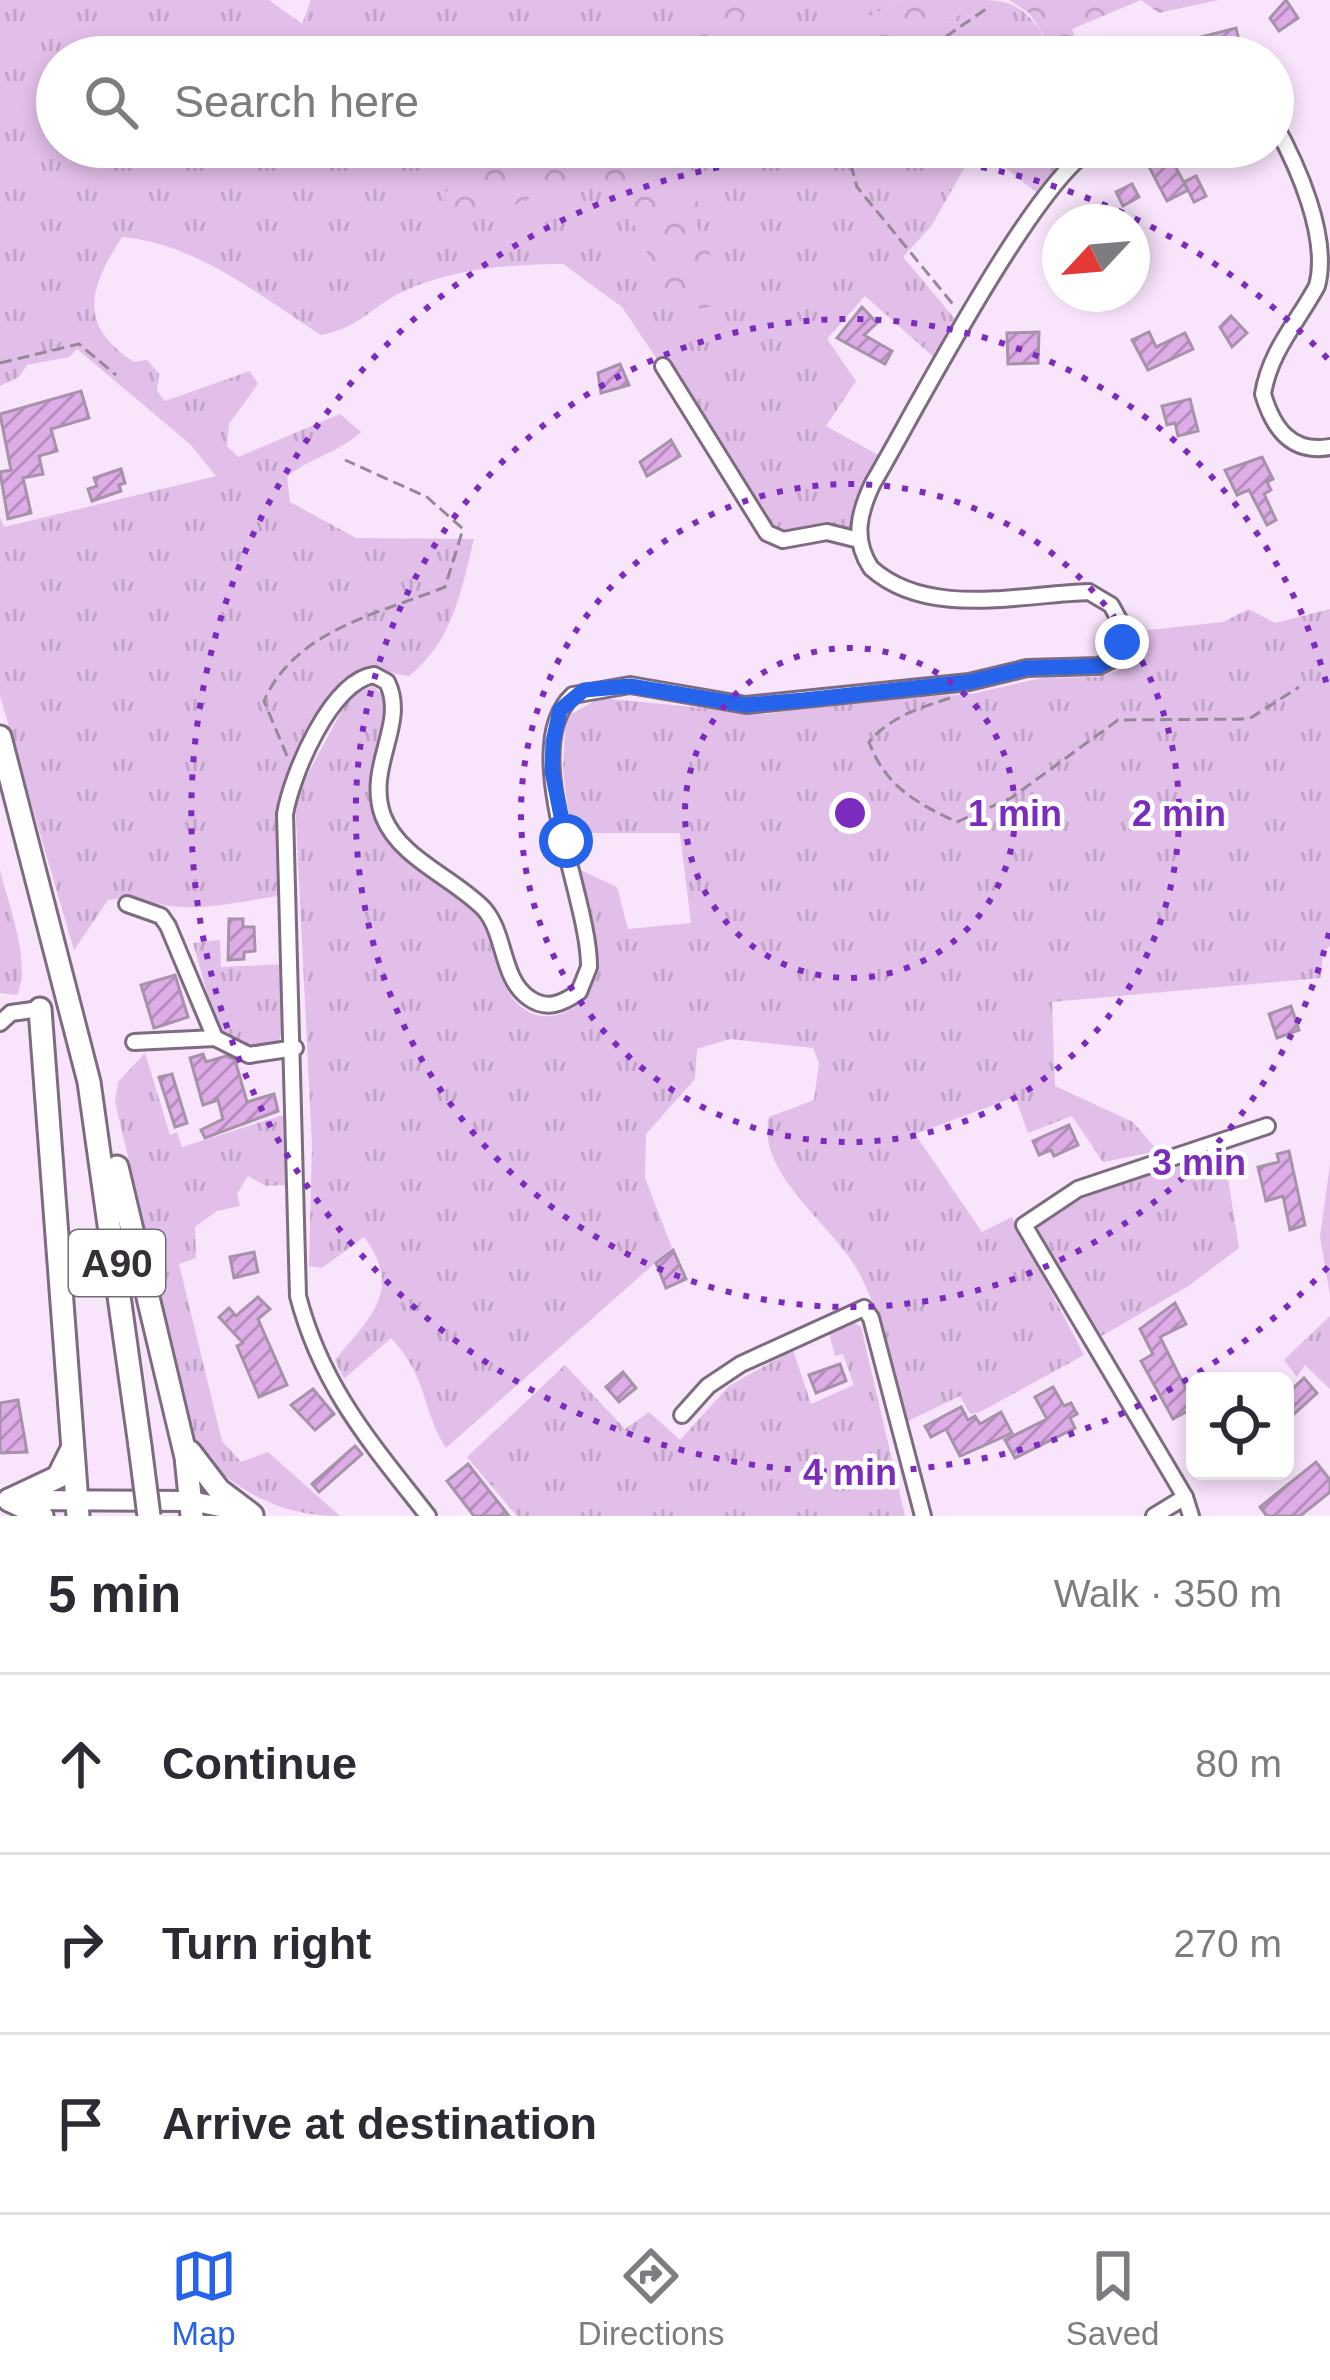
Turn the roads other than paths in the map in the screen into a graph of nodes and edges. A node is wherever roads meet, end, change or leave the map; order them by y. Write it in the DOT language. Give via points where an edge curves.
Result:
graph roads {
  1 [pos="1294,165"];
  2 [pos="1069,168"];
  3 [pos="663,366"];
  4 [pos="1330,447"];
  5 [pos="860,540"];
  6 [pos="0,737"];
  7 [pos="127,904"];
  8 [pos="40,1010"];
  9 [pos="0,1023"];
  10 [pos="215,1038"];
  11 [pos="134,1042"];
  12 [pos="295,1048"];
  13 [pos="89,1082"];
  14 [pos="1268,1126"];
  15 [pos="682,1415"];
  16 [pos="180,1429"];
  17 [pos="74,1433"];
  18 [pos="1185,1497"];
  19 [pos="5,1500"];
  20 [pos="77,1507"];
  21 [pos="192,1509"];
  22 [pos="42,1516"];
  23 [pos="149,1516"];
  24 [pos="251,1516"];
  25 [pos="428,1516"];
  26 [pos="923,1516"];
  27 [pos="1154,1516"];
  28 [pos="1191,1516"];
  1 -- 4 [label="street" via="1326,256 1263,394 1282,434 1312,450"];
  2 -- 5 [label="street" via="867,496"];
  3 -- 5 [label="street" via="767,533"];
  5 -- 12 [label="street" via="871,568 907,590 963,601 1089,592 1118,615 1122,642 1107,663 746,705 630,686 573,695 557,720 552,771 589,967 579,992 551,1006 521,991 485,910 404,846 384,817 379,757 395,715 387,682 374,675 347,686 295,775 285,814"];
  6 -- 13 [label="highway, Α90"];
  7 -- 10 [label="street" via="168,926"];
  8 -- 9 [label="street" via="11,1013"];
  8 -- 17 [label="highway"];
  10 -- 11 [label="street"];
  10 -- 12 [label="street" via="249,1055"];
  12 -- 25 [label="street" via="294,1245 309,1337 338,1401"];
  13 -- 16 [label="highway" via="106,1118"];
  13 -- 23 [label="highway, Α90, bridge"];
  14 -- 18 [label="street" via="1078,1189 1024,1225"];
  15 -- 26 [label="street" via="741,1364 864,1308"];
  16 -- 21 [label="highway"];
  16 -- 24 [label="highway" via="208,1479"];
  17 -- 19 [label="highway" via="58,1477"];
  17 -- 20 [label="highway"];
  18 -- 27 [label="street"];
  18 -- 28 [label="street"];
  19 -- 20 [label="main road"];
  19 -- 22 [label="highway"];
  20 -- 21 [label="main road"];
  21 -- 24 [label="main road"];
}
